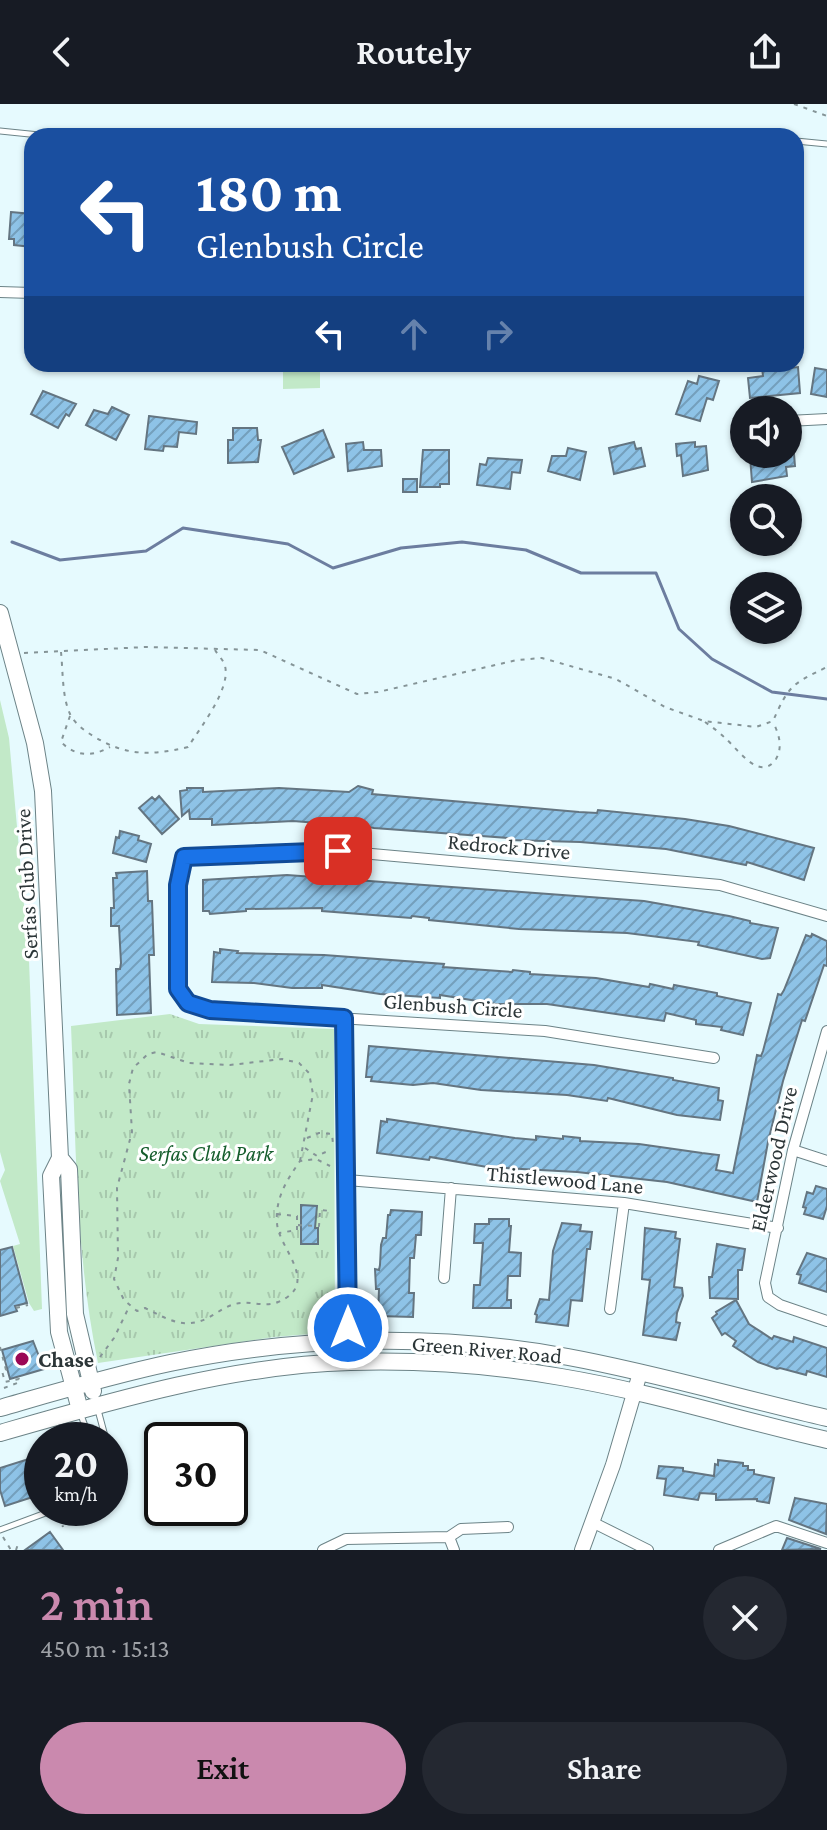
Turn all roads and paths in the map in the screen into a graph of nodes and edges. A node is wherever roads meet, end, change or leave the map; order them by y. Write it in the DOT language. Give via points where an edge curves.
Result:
graph roads {
  1 [pos="794,104"];
  2 [pos="802,105"];
  3 [pos="827,116"];
  4 [pos="0,131"];
  5 [pos="24,133"];
  6 [pos="804,142"];
  7 [pos="827,144"];
  8 [pos="0,292"];
  9 [pos="24,293"];
  10 [pos="827,419"];
  11 [pos="802,420"];
  12 [pos="0,613"];
  13 [pos="215,650"];
  14 [pos="61,651"];
  15 [pos="11,653"];
  16 [pos="827,667"];
  17 [pos="70,715"];
  18 [pos="704,721"];
  19 [pos="773,721"];
  20 [pos="111,747"];
  21 [pos="827,916"];
  22 [pos="188,1003"];
  23 [pos="344,1018"];
  24 [pos="827,1031"];
  25 [pos="714,1058"];
  26 [pos="306,1138"];
  27 [pos="333,1144"];
  28 [pos="304,1148"];
  29 [pos="330,1150"];
  30 [pos="793,1150"];
  31 [pos="60,1158"];
  32 [pos="317,1158"];
  33 [pos="300,1161"];
  34 [pos="827,1161"];
  35 [pos="330,1166"];
  36 [pos="347,1180"];
  37 [pos="451,1188"];
  38 [pos="624,1203"];
  39 [pos="331,1211"];
  40 [pos="277,1214"];
  41 [pos="297,1225"];
  42 [pos="778,1228"];
  43 [pos="290,1231"];
  44 [pos="278,1233"];
  45 [pos="284,1242"];
  46 [pos="444,1278"];
  47 [pos="28,1305"];
  48 [pos="130,1306"];
  49 [pos="16,1308"];
  50 [pos="610,1309"];
  51 [pos="827,1321"];
  52 [pos="348,1341"];
  53 [pos="0,1348"];
  54 [pos="98,1360"];
  55 [pos="348,1362"];
  56 [pos="640,1373"];
  57 [pos="91,1383"];
  58 [pos="4,1388"];
  59 [pos="73,1388"];
  60 [pos="634,1393"];
  61 [pos="0,1408"];
  62 [pos="88,1408"];
  63 [pos="827,1418"];
  64 [pos="89,1422"];
  65 [pos="96,1422"];
  66 [pos="0,1433"];
  67 [pos="827,1440"];
  68 [pos="24,1522"];
  69 [pos="592,1522"];
  70 [pos="508,1527"];
  71 [pos="0,1531"];
  72 [pos="449,1537"];
  73 [pos="827,1543"];
  74 [pos="18,1544"];
  75 [pos="628,1546"];
  76 [pos="11,1550"];
  77 [pos="16,1550"];
  78 [pos="323,1550"];
  79 [pos="454,1550"];
  80 [pos="582,1550"];
  81 [pos="648,1550"];
  82 [pos="719,1550"];
  1 -- 2 [label="path"];
  2 -- 3 [label="path"];
  4 -- 5 [label="lane"];
  6 -- 7 [label="lane"];
  8 -- 9 [label="street"];
  10 -- 11 [label="street"];
  12 -- 15 [label="main road, Serfas Club Drive"];
  13 -- 14 [label="path"];
  13 -- 18 [label="path" via="260,650 357,694 542,658 616,679 665,707"];
  13 -- 20 [label="path" via="225,666 225,682 188,747 128,753"];
  14 -- 15 [label="path"];
  14 -- 17 [label="path"];
  15 -- 31 [label="main road, Serfas Club Drive" via="43,791"];
  16 -- 19 [label="path" via="795,682"];
  17 -- 20 [label="path"];
  17 -- 20 [label="path" via="61,742 70,750 82,755"];
  18 -- 19 [label="path" via="756,727"];
  18 -- 19 [label="path" via="761,767 770,765 780,746"];
  21 -- 22 [label="street, Redrock Drive" via="720,885 675,880 338,851 184,857 178,885 178,989"];
  22 -- 23 [label="street, Glenbush Circle" via="210,1010"];
  23 -- 25 [label="street, Glenbush Circle" via="545,1031"];
  23 -- 36 [label="street"];
  24 -- 30 [label="street, Elderwood Drive"];
  26 -- 27 [label="path" via="332,1134"];
  26 -- 28 [label="path"];
  26 -- 48 [label="path" via="312,1083 309,1073 291,1059 189,1063 157,1052 139,1060 129,1084 132,1132 116,1213 114,1279"];
  28 -- 32 [label="path"];
  28 -- 33 [label="path"];
  29 -- 32 [label="path"];
  30 -- 34 [label="street"];
  30 -- 42 [label="street, Elderwood Drive"];
  31 -- 57 [label="main road, Serfas Club Drive" via="69,1169 75,1314"];
  31 -- 59 [label="main road, Serfas Club Drive" via="51,1176 56,1304"];
  32 -- 33 [label="path"];
  32 -- 35 [label="path"];
  33 -- 40 [label="path" via="284,1186"];
  36 -- 37 [label="street, Thistlewood Lane"];
  36 -- 52 [label="street"];
  37 -- 38 [label="street, Thistlewood Lane"];
  37 -- 46 [label="street"];
  38 -- 42 [label="street, Thistlewood Lane"];
  38 -- 50 [label="street"];
  39 -- 41 [label="path" via="320,1210 319,1226"];
  40 -- 41 [label="path" via="297,1216"];
  40 -- 44 [label="path"];
  41 -- 43 [label="path"];
  42 -- 51 [label="street, Elderwood Drive" via="765,1283 768,1297"];
  43 -- 44 [label="path"];
  43 -- 45 [label="path"];
  44 -- 45 [label="path"];
  45 -- 48 [label="path" via="296,1264 297,1279 288,1297 275,1304 237,1303 194,1324 175,1323"];
  47 -- 49 [label="path"];
  48 -- 54 [label="path"];
  52 -- 55 [label="street"];
  52 -- 56 [label="main road, Green River Road" via="495,1348"];
  52 -- 57 [label="main road, Green River Road" via="229,1353"];
  53 -- 58 [label="path" via="5,1382 20,1382"];
  55 -- 60 [label="main road, Green River Road" via="477,1366"];
  55 -- 62 [label="main road, Green River Road" via="257,1371"];
  56 -- 60 [label="street"];
  56 -- 63 [label="main road, Green River Road"];
  57 -- 59 [label="main road, Green River Road"];
  57 -- 62 [label="main road, Serfas Club Drive"];
  59 -- 61 [label="main road, Green River Road"];
  59 -- 62 [label="main road, Serfas Club Drive"];
  60 -- 67 [label="main road, Green River Road"];
  60 -- 69 [label="street"];
  62 -- 64 [label="lane, Serfas Club Drive"];
  62 -- 65 [label="lane, Serfas Club Drive"];
  62 -- 66 [label="main road, Green River Road"];
  68 -- 71 [label="lane"];
  69 -- 75 [label="street"];
  69 -- 80 [label="street"];
  70 -- 72 [label="street" via="461,1529"];
  71 -- 76 [label="path"];
  72 -- 78 [label="street" via="346,1539"];
  72 -- 79 [label="street"];
  73 -- 82 [label="street" via="776,1526"];
  74 -- 77 [label="path"];
  75 -- 81 [label="street"];
}
